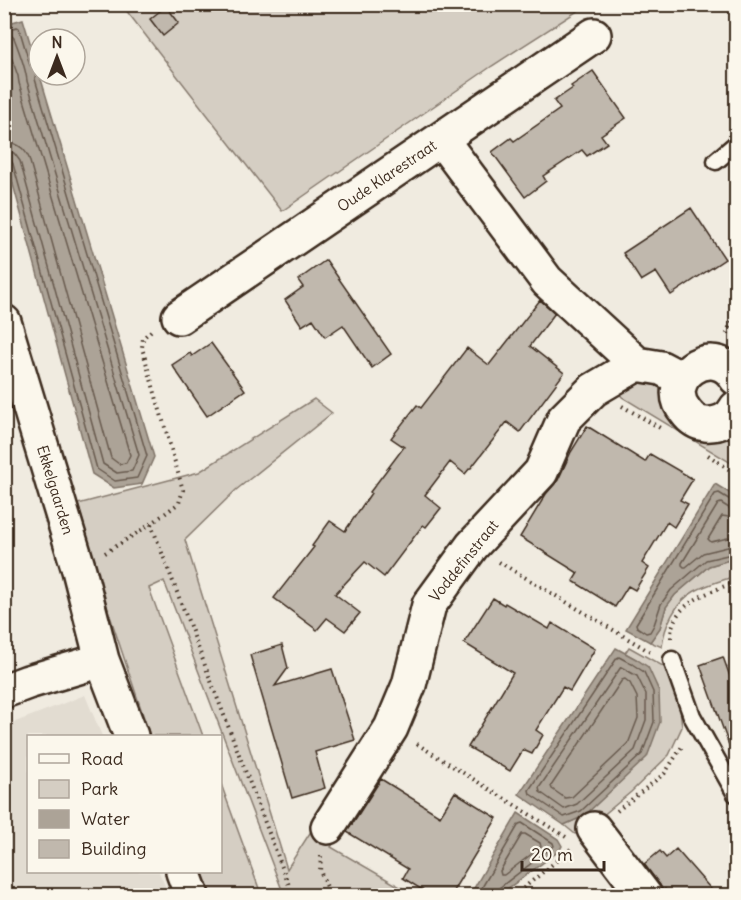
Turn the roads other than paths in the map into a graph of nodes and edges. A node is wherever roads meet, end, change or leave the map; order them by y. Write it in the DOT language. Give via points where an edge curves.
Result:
graph roads {
  1 [pos="594,35"];
  2 [pos="441,139"];
  3 [pos="736,144"];
  4 [pos="716,161"];
  5 [pos="179,317"];
  6 [pos="4,322"];
  7 [pos="637,364"];
  8 [pos="736,378"];
  9 [pos="682,379"];
  10 [pos="736,411"];
  11 [pos="102,660"];
  12 [pos="672,660"];
  13 [pos="4,691"];
  14 [pos="131,735"];
  15 [pos="736,794"];
  16 [pos="328,827"];
  17 [pos="581,834"];
  18 [pos="183,873"];
  19 [pos="192,896"];
  20 [pos="645,896"];
  1 -- 2 [label="street, Oude Klarestraat"];
  2 -- 5 [label="street, Oude Klarestraat"];
  2 -- 7 [label="street" via="547,281"];
  3 -- 4 [label="lane"];
  6 -- 11 [label="street, Ekkelgaarden"];
  7 -- 9 [label="street" via="661,368"];
  7 -- 16 [label="street, Voddefinstraat" via="593,390 564,419 541,472 472,546 429,605 409,685 392,728"];
  8 -- 9 [label="street" via="728,368 710,362 693,367"];
  9 -- 10 [label="street" via="679,399 689,417 698,422 718,423"];
  11 -- 13 [label="street"];
  11 -- 14 [label="street, Ekkelgaarden"];
  12 -- 15 [label="lane" via="692,716"];
  17 -- 20 [label="street"];
  18 -- 19 [label="street"];
}
